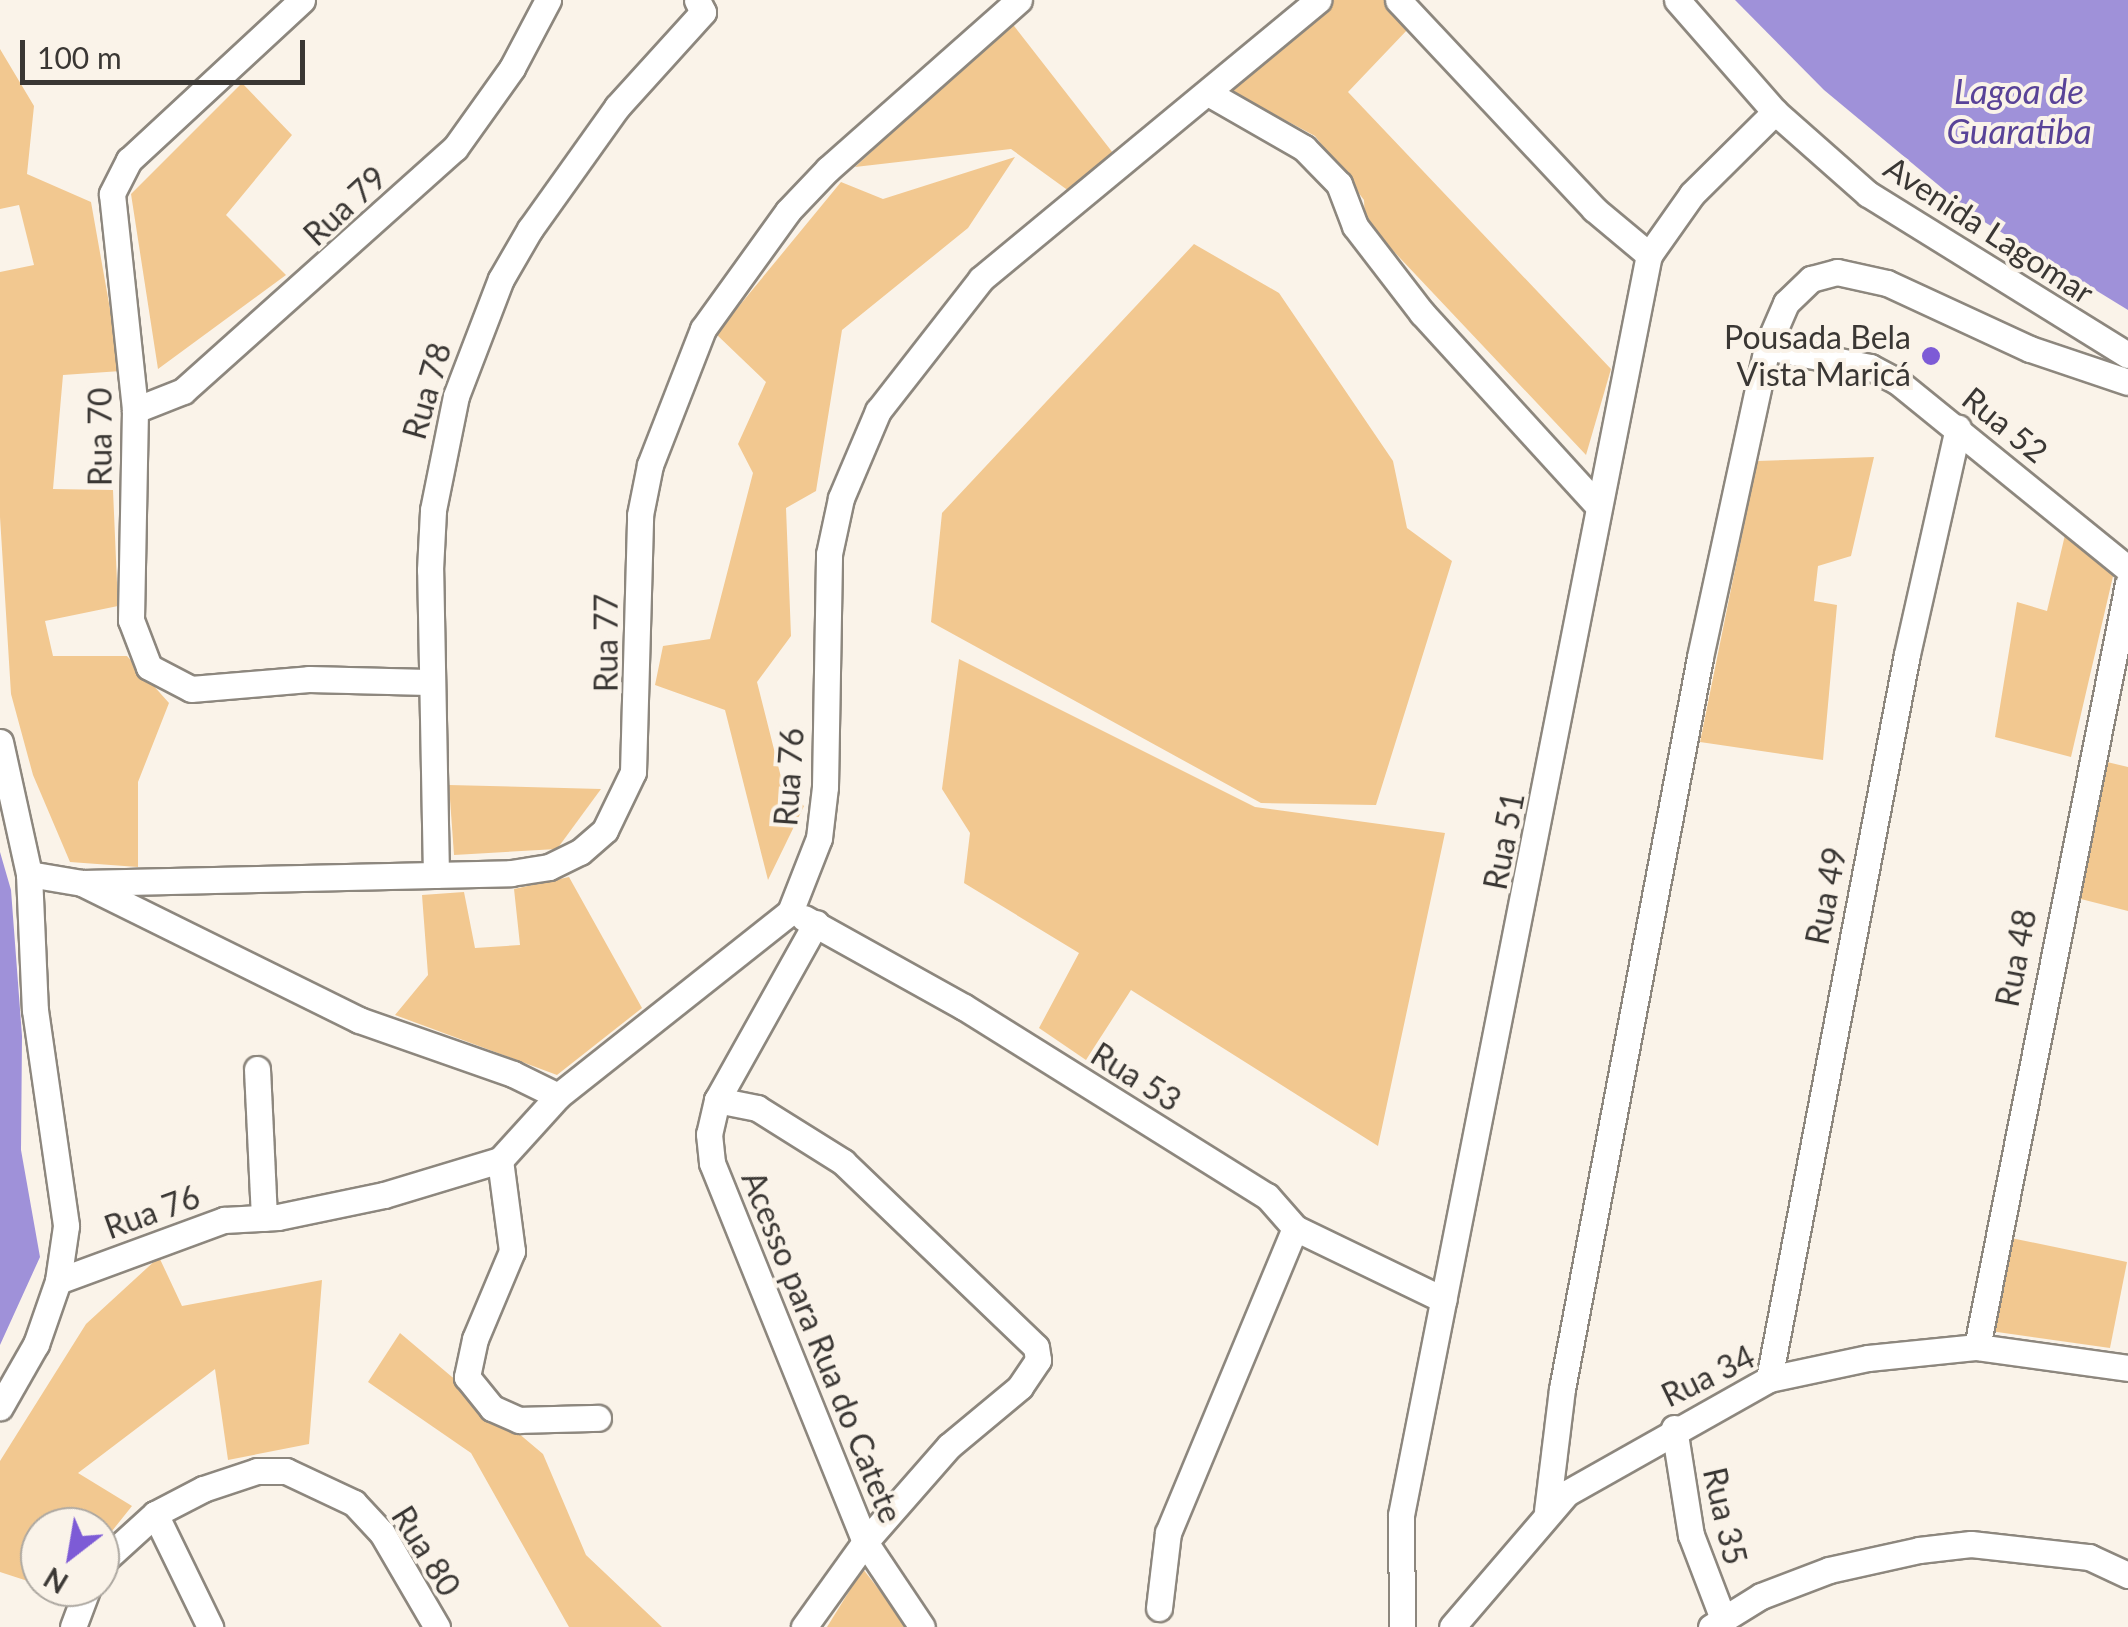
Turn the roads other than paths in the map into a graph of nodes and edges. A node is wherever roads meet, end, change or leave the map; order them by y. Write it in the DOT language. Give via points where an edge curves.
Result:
graph roads {
  1 [pos="302,0"];
  2 [pos="548,0"];
  3 [pos="1019,0"];
  4 [pos="1318,0"];
  5 [pos="1398,0"];
  6 [pos="1677,0"];
  7 [pos="706,4"];
  8 [pos="1208,93"];
  9 [pos="1775,112"];
  10 [pos="1649,256"];
  11 [pos="1767,347"];
  12 [pos="2128,355"];
  13 [pos="2128,382"];
  14 [pos="135,410"];
  15 [pos="1958,428"];
  16 [pos="1598,506"];
  17 [pos="2128,570"];
  18 [pos="2128,584"];
  19 [pos="428,682"];
  20 [pos="0,742"];
  21 [pos="29,874"];
  22 [pos="436,875"];
  23 [pos="82,883"];
  24 [pos="790,912"];
  25 [pos="816,923"];
  26 [pos="257,1069"];
  27 [pos="558,1096"];
  28 [pos="717,1100"];
  29 [pos="500,1160"];
  30 [pos="264,1218"];
  31 [pos="1295,1228"];
  32 [pos="58,1282"];
  33 [pos="1444,1300"];
  34 [pos="1978,1348"];
  35 [pos="2128,1368"];
  36 [pos="1769,1379"];
  37 [pos="0,1407"];
  38 [pos="598,1418"];
  39 [pos="1674,1428"];
  40 [pos="1547,1512"];
  41 [pos="155,1514"];
  42 [pos="866,1542"];
  43 [pos="120,1546"];
  44 [pos="2128,1575"];
  45 [pos="1159,1608"];
  46 [pos="1717,1622"];
  47 [pos="210,1627"];
  48 [pos="437,1627"];
  49 [pos="804,1627"];
  50 [pos="922,1627"];
  51 [pos="1402,1627"];
  52 [pos="1452,1627"];
  1 -- 14 [label="street, Rua 70" via="118,175 111,222"];
  2 -- 14 [label="street, Rua 79" via="512,68 455,148 183,392"];
  3 -- 22 [label="street, Rua 77" via="788,211 702,328 643,498 634,772 606,830 549,866"];
  4 -- 8 [label="street, Rua 76"];
  5 -- 10 [label="street" via="1594,209"];
  6 -- 9 [label="street, Avenida Lagomar"];
  7 -- 19 [label="street, Rua 78" via="567,173 501,279 477,336 456,396 433,510"];
  8 -- 16 [label="street" via="1304,148 1339,184 1354,226 1422,314"];
  8 -- 24 [label="street, Rua 76" via="981,279 905,372 860,446 829,554 818,838"];
  9 -- 10 [label="street, Rua 51" via="1692,194"];
  9 -- 12 [label="street, Avenida Lagomar" via="1868,194 1936,242"];
  10 -- 16 [label="street, Rua 51"];
  11 -- 13 [label="street" via="1786,303 1812,280 1837,272 1887,282 2030,349"];
  11 -- 15 [label="street, Rua 52" via="1870,367"];
  11 -- 40 [label="street" via="1700,657 1562,1388"];
  14 -- 19 [label="street, Rua 70" via="129,585 137,646 149,667 191,689 341,678"];
  15 -- 17 [label="street, Rua 52"];
  15 -- 36 [label="street, Rua 49" via="1907,654"];
  16 -- 33 [label="street, Rua 51"];
  18 -- 34 [label="street, Rua 48" via="2023,1090"];
  19 -- 22 [label="street, Rua 78"];
  20 -- 21 [label="street"];
  21 -- 23 [label="street, Rua 77"];
  21 -- 32 [label="street" via="36,1010 66,1226"];
  22 -- 23 [label="street, Rua 77"];
  23 -- 27 [label="street" via="358,1020"];
  24 -- 25 [label="street, Rua 53"];
  24 -- 27 [label="street"];
  25 -- 28 [label="street, Acesso para Rua do Catete"];
  25 -- 31 [label="street, Rua 53" via="964,1006 1267,1196"];
  26 -- 30 [label="street"];
  27 -- 29 [label="street"];
  28 -- 42 [label="street, Acesso para Rua do Catete" via="709,1134 720,1190"];
  28 -- 42 [label="street" via="756,1108 843,1162 1036,1348 1038,1360 1020,1387 949,1446"];
  29 -- 30 [label="street, Rua 76" via="384,1194"];
  29 -- 38 [label="street" via="512,1251 474,1339 467,1377 492,1408 520,1420"];
  30 -- 32 [label="street, Rua 76" via="224,1220"];
  31 -- 33 [label="street, Rua 53"];
  31 -- 45 [label="street" via="1168,1533"];
  32 -- 37 [label="street" via="36,1344"];
  33 -- 51 [label="street, Rua 51" via="1401,1515"];
  34 -- 35 [label="street, Rua 34"];
  34 -- 36 [label="street, Rua 34" via="1868,1358"];
  36 -- 39 [label="street, Rua 34"];
  39 -- 40 [label="street, Rua 34" via="1595,1473"];
  39 -- 46 [label="street, Rua 35" via="1691,1535"];
  40 -- 52 [label="street, Rua 34"];
  41 -- 43 [label="street, Rua 80"];
  41 -- 47 [label="street"];
  41 -- 48 [label="street, Rua 80" via="257,1471 306,1477 368,1517"];
  42 -- 49 [label="street"];
  42 -- 50 [label="street, Acesso para Rua do Catete"];
  44 -- 46 [label="street" via="2089,1557 1971,1544 1829,1570"];
}
